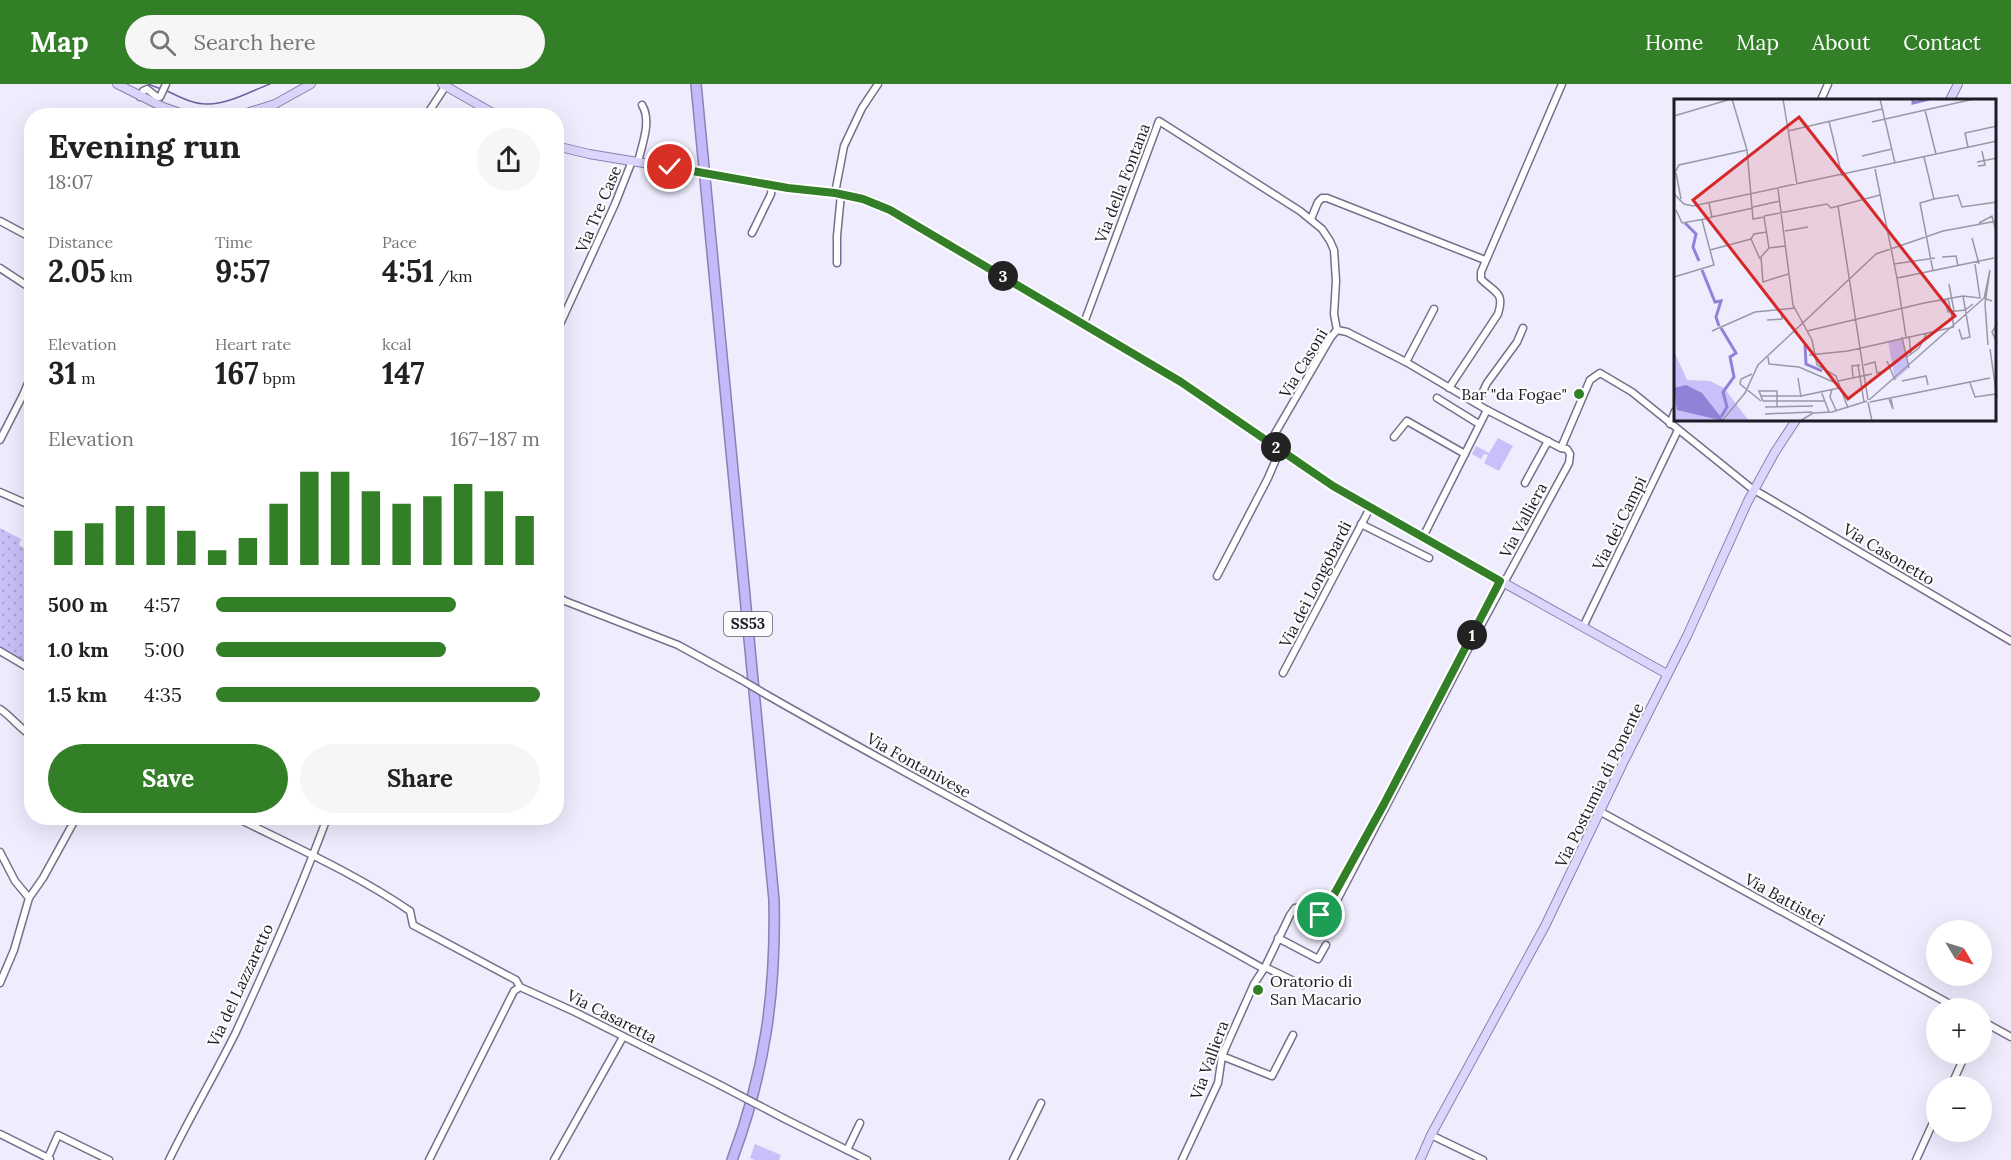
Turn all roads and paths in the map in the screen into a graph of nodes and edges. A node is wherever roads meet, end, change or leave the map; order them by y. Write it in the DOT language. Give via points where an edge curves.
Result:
graph roads {
  1 [pos="117,84"];
  2 [pos="311,84"];
  3 [pos="696,84"];
  4 [pos="1562,84"];
  5 [pos="1828,84"];
  6 [pos="1958,84"];
  7 [pos="445,85"];
  8 [pos="874,85"];
  9 [pos="165,87"];
  10 [pos="140,97"];
  11 [pos="1821,99"];
  12 [pos="1950,99"];
  13 [pos="642,105"];
  14 [pos="163,107"];
  15 [pos="166,108"];
  16 [pos="262,108"];
  17 [pos="431,108"];
  18 [pos="484,108"];
  19 [pos="564,148"];
  20 [pos="635,161"];
  21 [pos="772,185"];
  22 [pos="838,193"];
  23 [pos="1311,219"];
  24 [pos="0,221"];
  25 [pos="752,233"];
  26 [pos="24,234"];
  27 [pos="1485,260"];
  28 [pos="837,263"];
  29 [pos="0,268"];
  30 [pos="24,284"];
  31 [pos="1434,309"];
  32 [pos="564,316"];
  33 [pos="1084,323"];
  34 [pos="1522,328"];
  35 [pos="1337,330"];
  36 [pos="1406,362"];
  37 [pos="1449,388"];
  38 [pos="23,395"];
  39 [pos="1437,398"];
  40 [pos="1477,404"];
  41 [pos="1487,410"];
  42 [pos="1674,414"];
  43 [pos="1795,422"];
  44 [pos="1479,424"];
  45 [pos="1670,424"];
  46 [pos="3,425"];
  47 [pos="1678,430"];
  48 [pos="1394,437"];
  49 [pos="0,440"];
  50 [pos="1548,441"];
  51 [pos="1270,442"];
  52 [pos="1561,447"];
  53 [pos="1280,450"];
  54 [pos="1465,454"];
  55 [pos="1525,483"];
  56 [pos="1754,490"];
  57 [pos="0,492"];
  58 [pos="24,502"];
  59 [pos="1370,508"];
  60 [pos="1361,524"];
  61 [pos="1423,537"];
  62 [pos="1429,558"];
  63 [pos="1217,576"];
  64 [pos="1501,582"];
  65 [pos="564,600"];
  66 [pos="1583,627"];
  67 [pos="2011,641"];
  68 [pos="0,651"];
  69 [pos="24,665"];
  70 [pos="1283,673"];
  71 [pos="1667,674"];
  72 [pos="0,709"];
  73 [pos="24,731"];
  74 [pos="1601,812"];
  75 [pos="72,825"];
  76 [pos="251,825"];
  77 [pos="324,825"];
  78 [pos="0,852"];
  79 [pos="313,855"];
  80 [pos="29,898"];
  81 [pos="1278,938"];
  82 [pos="1326,945"];
  83 [pos="1264,968"];
  84 [pos="0,983"];
  85 [pos="1302,985"];
  86 [pos="520,987"];
  87 [pos="1939,998"];
  88 [pos="1992,1027"];
  89 [pos="1293,1035"];
  90 [pos="622,1037"];
  91 [pos="2011,1037"];
  92 [pos="1222,1056"];
  93 [pos="1041,1103"];
  94 [pos="860,1123"];
  95 [pos="0,1134"];
  96 [pos="1431,1135"];
  97 [pos="1926,1138"];
  98 [pos="847,1150"];
  99 [pos="49,1159"];
  100 [pos="109,1160"];
  101 [pos="169,1160"];
  102 [pos="429,1160"];
  103 [pos="554,1160"];
  104 [pos="732,1160"];
  105 [pos="867,1160"];
  106 [pos="1013,1160"];
  107 [pos="1182,1160"];
  108 [pos="1420,1160"];
  109 [pos="1483,1160"];
  110 [pos="1916,1160"];
  1 -- 10 [label="main road"];
  2 -- 16 [label="main road"];
  3 -- 104 [label="highway, SS53" via="774,900 774,966 766,1040"];
  4 -- 27 [label="street"];
  5 -- 11 [label="street"];
  6 -- 12 [label="main road"];
  7 -- 17 [label="street"];
  7 -- 18 [label="main road"];
  8 -- 22 [label="street" via="843,146"];
  9 -- 10 [label="street" via="159,97 146,89"];
  10 -- 14 [label="main road"];
  13 -- 20 [label="street, Via Tre Case" via="647,123"];
  14 -- 15 [label="main road"];
  19 -- 20 [label="main road"];
  20 -- 21 [label="main road, bridge"];
  20 -- 32 [label="street, Via Tre Case"];
  21 -- 22 [label="main road"];
  21 -- 25 [label="street"];
  22 -- 28 [label="street"];
  22 -- 33 [label="main road" via="890,210"];
  23 -- 27 [label="street" via="1318,202 1327,198"];
  23 -- 33 [label="street, Via della Fontana" via="1159,121"];
  23 -- 35 [label="street, Via della Fontana" via="1334,250"];
  24 -- 26 [label="street"];
  27 -- 37 [label="street" via="1481,279 1499,294 1502,302"];
  29 -- 30 [label="street"];
  31 -- 36 [label="street"];
  33 -- 51 [label="main road"];
  34 -- 40 [label="street"];
  35 -- 36 [label="street, Via Casoni"];
  35 -- 51 [label="street, Via Casoni"];
  36 -- 37 [label="street, Via Casoni"];
  37 -- 40 [label="street, Via Casoni"];
  38 -- 46 [label="street"];
  39 -- 44 [label="street"];
  40 -- 41 [label="street, Via Casoni"];
  41 -- 44 [label="street"];
  41 -- 50 [label="street, Via Casoni"];
  42 -- 45 [label="street"];
  43 -- 56 [label="main road, Via Postumia di Ponente"];
  44 -- 54 [label="street"];
  45 -- 47 [label="street, Via Casonetto"];
  45 -- 52 [label="street" via="1632,392 1599,373 1590,380"];
  46 -- 49 [label="street"];
  47 -- 56 [label="street, Via Casonetto"];
  47 -- 66 [label="street, Via dei Campi"];
  48 -- 54 [label="street" via="1407,421"];
  50 -- 52 [label="street, Via Casoni"];
  50 -- 55 [label="street"];
  51 -- 53 [label="main road"];
  52 -- 64 [label="street, Via Valliera" via="1570,454 1569,463"];
  53 -- 59 [label="main road"];
  53 -- 63 [label="street"];
  54 -- 61 [label="street"];
  56 -- 67 [label="street, Via Casonetto"];
  56 -- 71 [label="main road, Via Postumia di Ponente"];
  57 -- 58 [label="street"];
  59 -- 60 [label="street, Via dei Longobardi"];
  59 -- 61 [label="main road"];
  60 -- 62 [label="street"];
  60 -- 70 [label="street, Via dei Longobardi"];
  61 -- 64 [label="main road"];
  64 -- 66 [label="main road"];
  64 -- 81 [label="street, Via Valliera" via="1326,913 1295,908"];
  65 -- 83 [label="street, Via Fontanivese, bridge" via="678,645"];
  66 -- 71 [label="main road"];
  68 -- 69 [label="street"];
  71 -- 74 [label="main road, Via Postumia di Ponente"];
  72 -- 73 [label="street"];
  74 -- 87 [label="street, Via Battistei"];
  74 -- 96 [label="main road, Via Postumia di Ponente" via="1532,952"];
  75 -- 80 [label="street"];
  76 -- 79 [label="street"];
  77 -- 79 [label="street, Via del Lazzaretto"];
  78 -- 80 [label="street"];
  79 -- 86 [label="street, Via Casaretta" via="410,911 412,925 516,980"];
  79 -- 101 [label="street, Via del Lazzaretto" via="234,1035"];
  80 -- 84 [label="street"];
  81 -- 82 [label="street" via="1318,959"];
  81 -- 83 [label="street, Via Valliera"];
  83 -- 85 [label="street, Via Fontanivese"];
  83 -- 92 [label="street, Via Valliera"];
  86 -- 90 [label="street, Via Casaretta"];
  86 -- 102 [label="street" via="514,991"];
  88 -- 91 [label="street"];
  89 -- 92 [label="street" via="1272,1076"];
  90 -- 98 [label="street, Via Casaretta, bridge"];
  90 -- 103 [label="street"];
  92 -- 107 [label="street, Via Valliera" via="1218,1083"];
  93 -- 106 [label="street"];
  94 -- 98 [label="street"];
  95 -- 99 [label="street"];
  96 -- 108 [label="main road, Via Postumia di Ponente"];
  96 -- 109 [label="street"];
  97 -- 110 [label="street"];
  98 -- 105 [label="street, Via Casaretta"];
  99 -- 100 [label="street" via="58,1135"];
}
